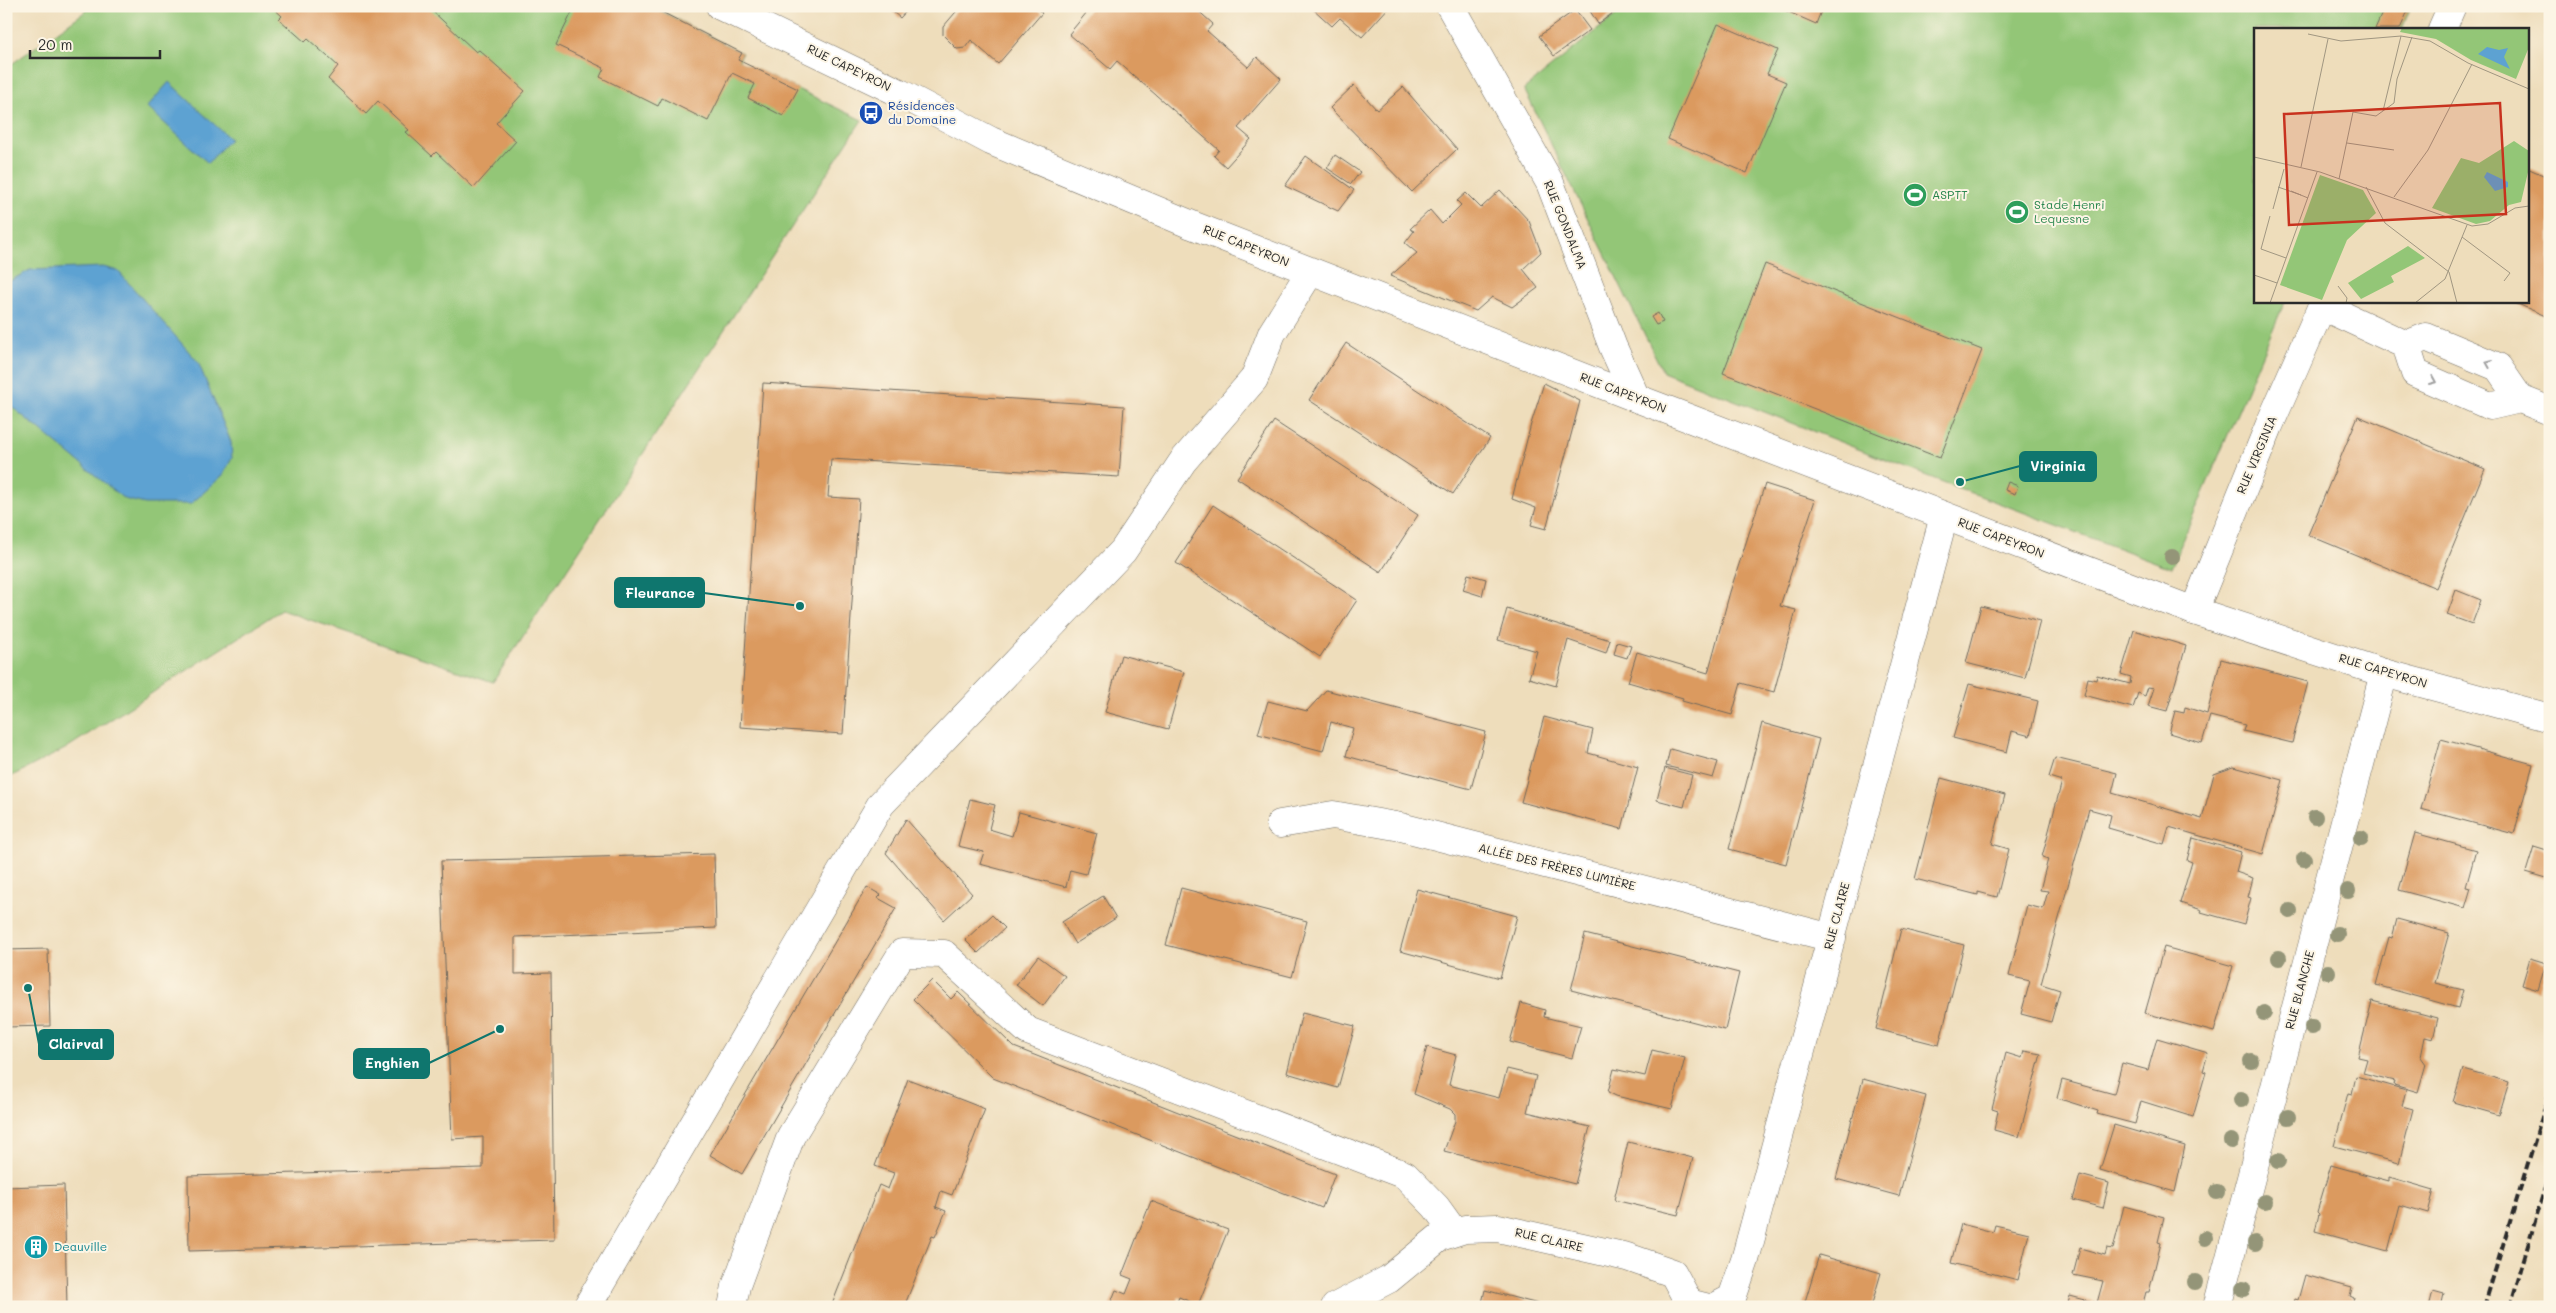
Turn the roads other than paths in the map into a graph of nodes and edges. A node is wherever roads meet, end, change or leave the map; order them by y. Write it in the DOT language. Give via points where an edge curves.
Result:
graph roads {
  1 [pos="720,6"];
  2 [pos="1450,6"];
  3 [pos="2452,6"];
  4 [pos="2442,28"];
  5 [pos="1310,272"];
  6 [pos="2323,304"];
  7 [pos="2406,345"];
  8 [pos="1636,398"];
  9 [pos="2520,399"];
  10 [pos="2550,411"];
  11 [pos="1944,516"];
  12 [pos="2194,611"];
  13 [pos="2384,673"];
  14 [pos="2550,718"];
  15 [pos="1280,824"];
  16 [pos="1832,938"];
  17 [pos="1454,1232"];
  18 [pos="1388,1279"];
  19 [pos="587,1307"];
  20 [pos="732,1307"];
  21 [pos="1335,1307"];
  22 [pos="1367,1307"];
  23 [pos="1705,1307"];
  24 [pos="1716,1307"];
  25 [pos="2217,1307"];
  1 -- 5 [label="street, RUE CAPEYRON" via="900,93 990,141"];
  2 -- 8 [label="street, RUE GONDALMA" via="1550,183"];
  3 -- 4 [label="street"];
  5 -- 8 [label="street, RUE CAPEYRON"];
  5 -- 19 [label="street" via="1272,333 1254,379 1183,461 1123,550 881,804"];
  6 -- 7 [label="street"];
  6 -- 12 [label="street, RUE VIRGINIA"];
  9 -- 7 [label="street, one-way" via="2498,367 2426,337"];
  7 -- 9 [label="street, one-way" via="2415,373 2490,406"];
  8 -- 11 [label="street, RUE CAPEYRON"];
  9 -- 10 [label="street"];
  11 -- 12 [label="street, RUE CAPEYRON"];
  11 -- 16 [label="street, RUE CLAIRE"];
  12 -- 13 [label="street, RUE CAPEYRON"];
  13 -- 14 [label="street, RUE CAPEYRON"];
  13 -- 25 [label="street, RUE BLANCHE"];
  15 -- 16 [label="street, ALLÉE DES FRÈRES LUMIÈRE" via="1333,815 1401,826"];
  16 -- 24 [label="street, RUE CLAIRE" via="1746,1260 1732,1298"];
  17 -- 18 [label="street, RUE CLAIRE" via="1440,1236"];
  17 -- 20 [label="street" via="1436,1207 1405,1176 1028,1031 944,954 902,954 791,1136 736,1286"];
  17 -- 23 [label="street, RUE CLAIRE" via="1498,1228 1628,1257 1673,1273 1689,1303"];
  18 -- 21 [label="street, RUE CLAIRE"];
  18 -- 22 [label="street, RUE CLAIRE"];
}
